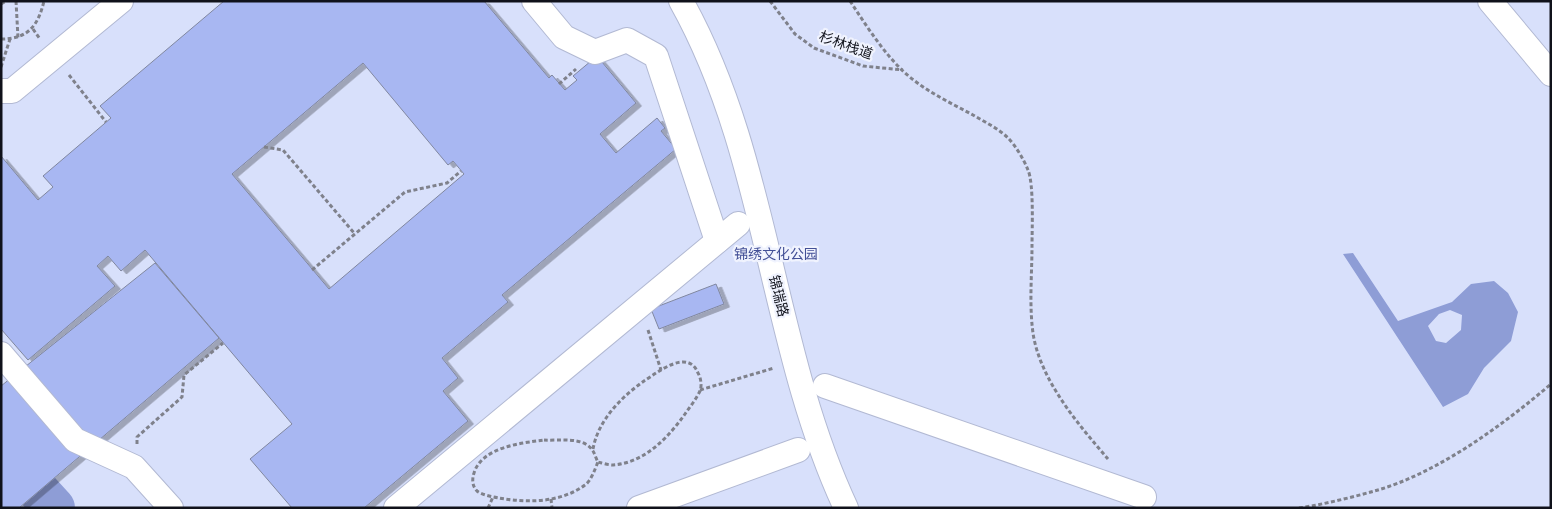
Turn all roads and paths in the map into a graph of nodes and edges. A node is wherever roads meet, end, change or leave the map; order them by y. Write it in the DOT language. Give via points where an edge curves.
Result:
graph roads {
  1 [pos="6,1"];
  2 [pos="16,1"];
  3 [pos="44,1"];
  4 [pos="121,1"];
  5 [pos="534,1"];
  6 [pos="681,1"];
  7 [pos="770,1"];
  8 [pos="850,1"];
  9 [pos="1490,1"];
  10 [pos="1,4"];
  11 [pos="18,38"];
  12 [pos="1,39"];
  13 [pos="10,39"];
  14 [pos="1,67"];
  15 [pos="902,70"];
  16 [pos="1551,74"];
  17 [pos="1,91"];
  18 [pos="264,147"];
  19 [pos="461,171"];
  20 [pos="738,224"];
  21 [pos="354,234"];
  22 [pos="717,242"];
  23 [pos="312,270"];
  24 [pos="639,306"];
  25 [pos="223,343"];
  26 [pos="1,354"];
  27 [pos="774,368"];
  28 [pos="661,370"];
  29 [pos="1551,384"];
  30 [pos="825,386"];
  31 [pos="700,390"];
  32 [pos="593,450"];
  33 [pos="798,450"];
  34 [pos="1109,460"];
  35 [pos="598,462"];
  36 [pos="134,467"];
  37 [pos="493,497"];
  38 [pos="1144,497"];
  39 [pos="551,499"];
  40 [pos="171,508"];
  41 [pos="396,508"];
  42 [pos="488,508"];
  43 [pos="552,508"];
  44 [pos="639,508"];
  45 [pos="846,508"];
  46 [pos="1300,508"];
  1 -- 10 [label="path"];
  2 -- 11 [label="path"];
  3 -- 11 [label="path" via="32,29"];
  4 -- 17 [label="street" via="12,91"];
  5 -- 22 [label="street" via="564,37 595,52 627,40 656,56"];
  6 -- 45 [label="street, 锦瑞路" via="715,72 734,122 812,420"];
  7 -- 15 [label="path, 杉林栈道" via="795,34 814,48 863,66"];
  8 -- 15 [label="path"];
  9 -- 16 [label="street"];
  11 -- 13 [label="path"];
  12 -- 13 [label="path"];
  13 -- 14 [label="path"];
  15 -- 34 [label="path" via="923,87 1008,138 1029,172 1033,220 1031,302 1038,353 1068,410"];
  18 -- 21 [label="path" via="283,150"];
  19 -- 21 [label="path" via="447,183 405,192"];
  20 -- 22 [label="street"];
  21 -- 23 [label="path"];
  22 -- 24 [label="street"];
  24 -- 28 [label="path"];
  24 -- 41 [label="street"];
  25 -- 36 [label="path" via="184,375 182,397 137,437"];
  26 -- 36 [label="street" via="76,440"];
  27 -- 31 [label="path"];
  28 -- 31 [label="path" via="676,363 693,364 701,380"];
  28 -- 32 [label="path" via="622,398 602,423 595,436"];
  29 -- 46 [label="path" via="1462,450 1419,473 1379,489"];
  30 -- 38 [label="street"];
  31 -- 35 [label="path" via="675,428 647,453 612,465"];
  32 -- 35 [label="path"];
  32 -- 37 [label="path" via="582,442 544,440 519,444 487,456 476,466 473,485 478,492"];
  33 -- 44 [label="street"];
  35 -- 39 [label="path" via="587,484"];
  36 -- 40 [label="street"];
  37 -- 39 [label="path" via="530,501"];
  37 -- 42 [label="path"];
  39 -- 43 [label="path"];
}
